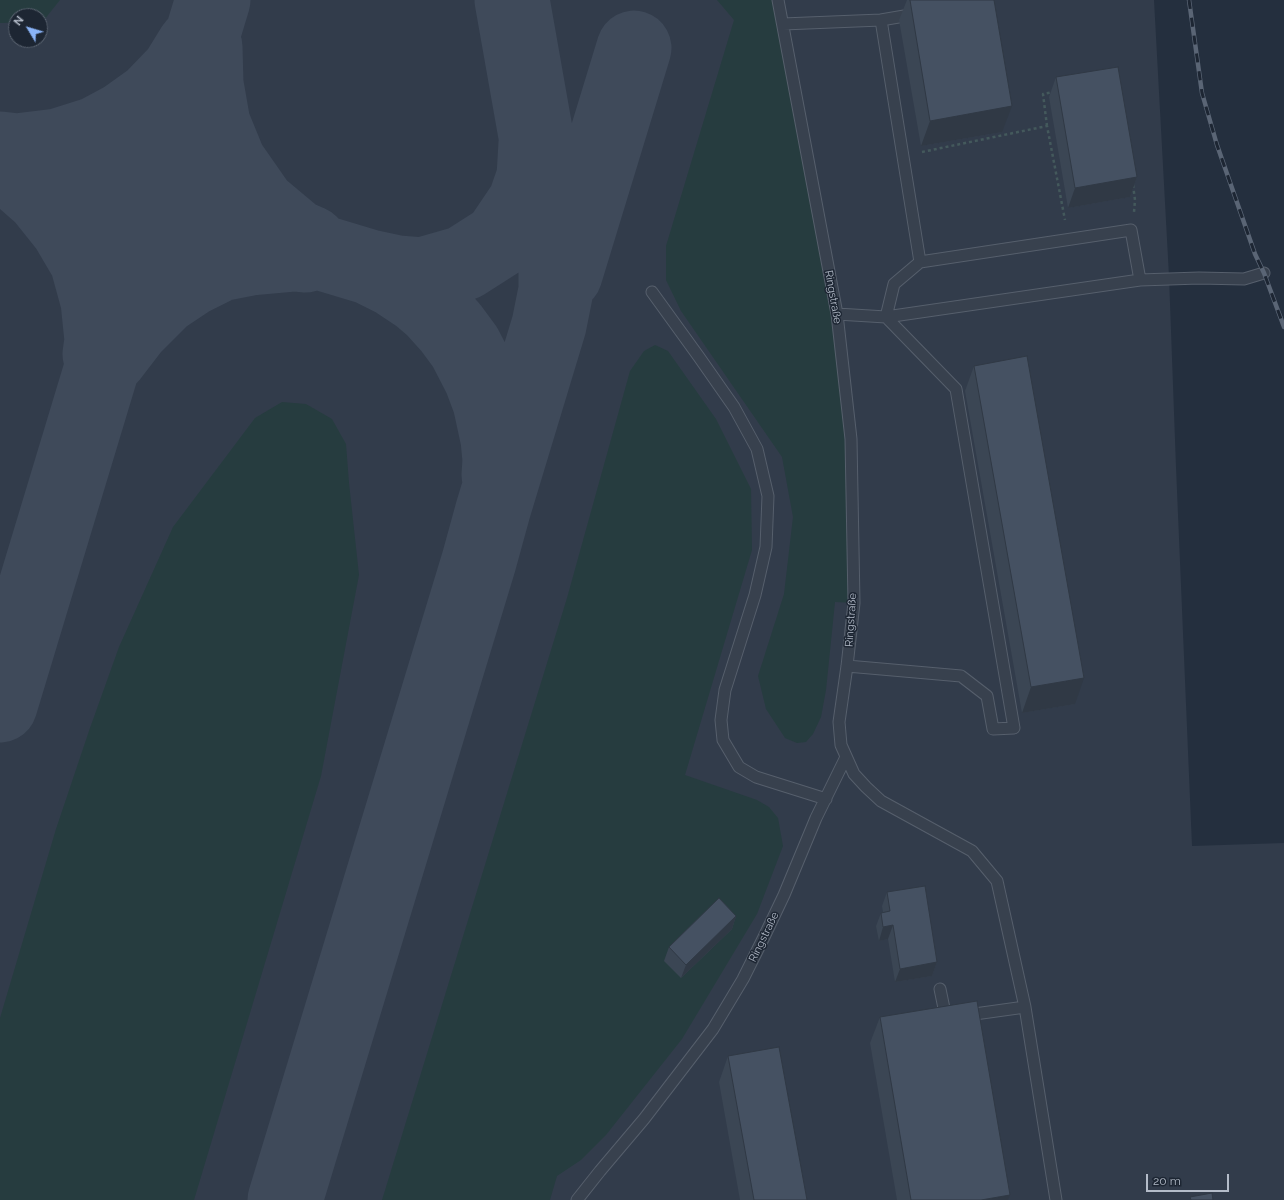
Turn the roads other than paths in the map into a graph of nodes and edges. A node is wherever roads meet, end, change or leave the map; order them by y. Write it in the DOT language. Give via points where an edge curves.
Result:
graph roads {
  1 [pos="778,0"];
  2 [pos="927,12"];
  3 [pos="881,20"];
  4 [pos="782,24"];
  5 [pos="920,262"];
  6 [pos="1264,273"];
  7 [pos="1140,280"];
  8 [pos="652,292"];
  9 [pos="837,314"];
  10 [pos="886,317"];
  11 [pos="847,666"];
  12 [pos="846,757"];
  13 [pos="826,799"];
  14 [pos="940,989"];
  15 [pos="1024,1006"];
  16 [pos="577,1200"];
  17 [pos="1056,1200"];
  1 -- 4 [label="lane, Ringstraße"];
  2 -- 3 [label="lane"];
  3 -- 4 [label="lane"];
  3 -- 5 [label="lane"];
  4 -- 9 [label="lane, Ringstraße"];
  5 -- 7 [label="lane" via="1131,230"];
  5 -- 10 [label="lane" via="894,284"];
  6 -- 7 [label="lane" via="1244,279"];
  7 -- 10 [label="lane"];
  8 -- 13 [label="lane" via="734,407 756,449 768,496 766,548 755,595 725,690 721,720 724,740 739,767 756,778"];
  9 -- 10 [label="lane"];
  9 -- 11 [label="lane, Ringstraße" via="851,439 854,603"];
  10 -- 11 [label="lane" via="956,389 1014,728 993,729 987,696 961,676"];
  11 -- 12 [label="lane, Ringstraße" via="839,722 841,745"];
  12 -- 13 [label="lane, Ringstraße"];
  12 -- 15 [label="lane" via="854,774 881,801 972,851 997,881"];
  13 -- 16 [label="lane, Ringstraße" via="764,937 717,1023 644,1119"];
  14 -- 15 [label="lane" via="946,1018"];
  15 -- 17 [label="lane"];
}
